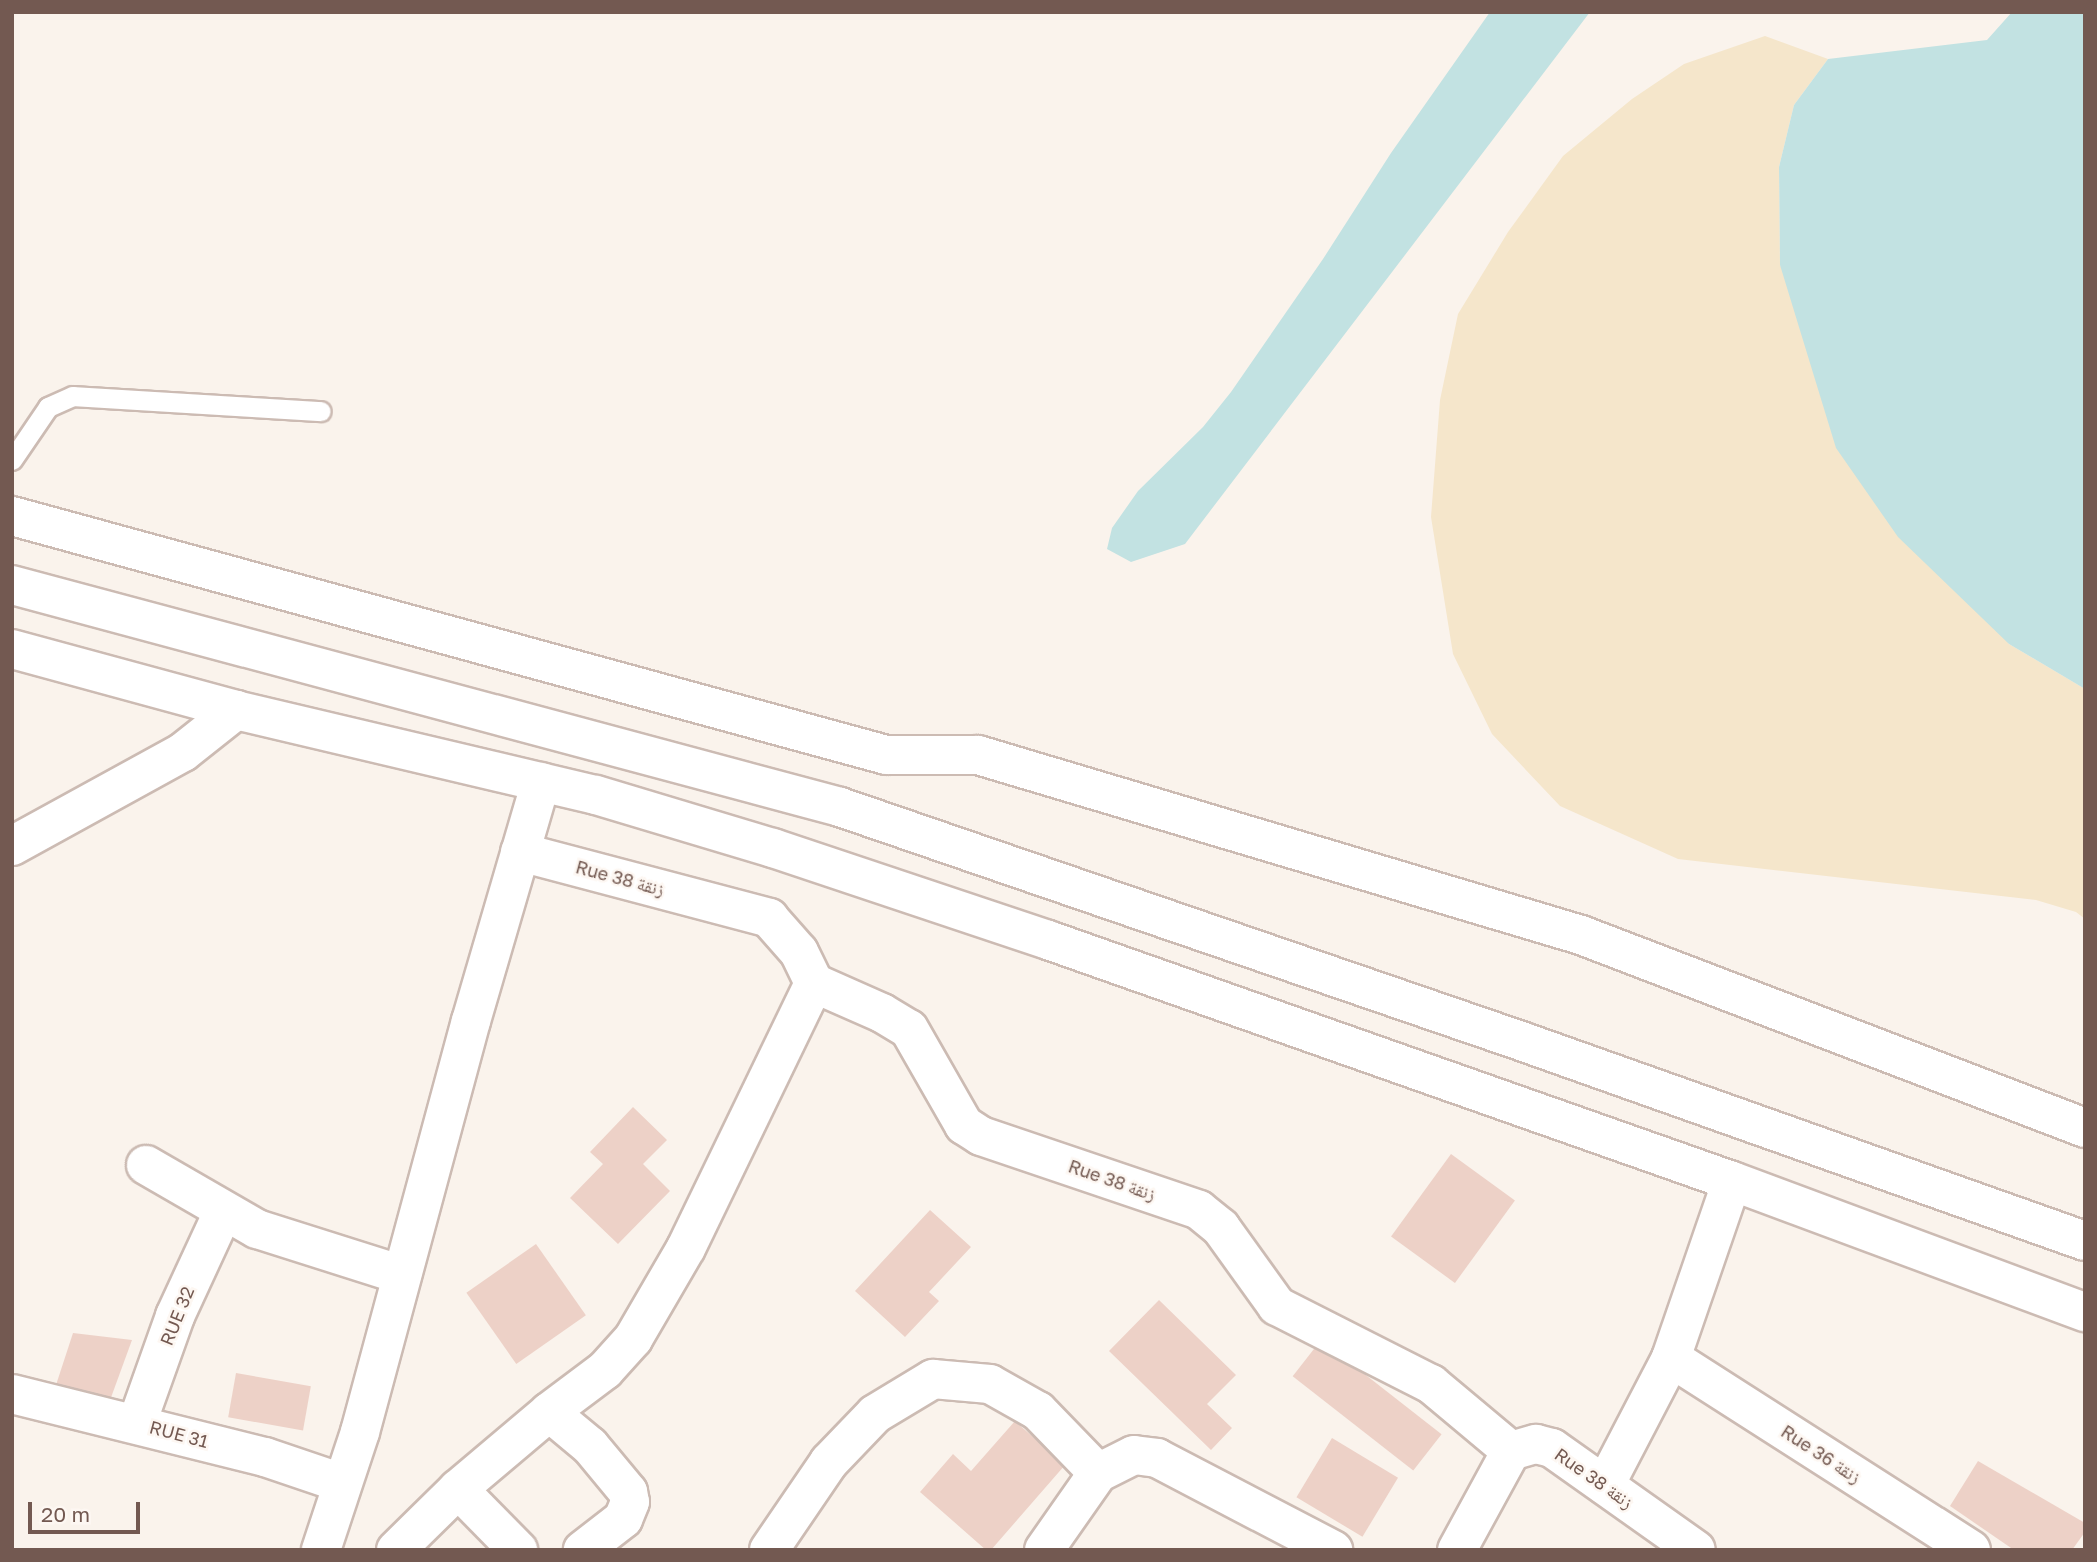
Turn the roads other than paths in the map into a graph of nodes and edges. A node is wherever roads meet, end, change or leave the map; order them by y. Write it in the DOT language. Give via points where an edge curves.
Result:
graph roads {
  1 [pos="321,411"];
  2 [pos="12,460"];
  3 [pos="12,516"];
  4 [pos="12,585"];
  5 [pos="12,649"];
  6 [pos="236,710"];
  7 [pos="541,782"];
  8 [pos="12,846"];
  9 [pos="520,852"];
  10 [pos="814,983"];
  11 [pos="2085,1128"];
  12 [pos="146,1165"];
  13 [pos="1732,1181"];
  14 [pos="223,1212"];
  15 [pos="2085,1241"];
  16 [pos="402,1275"];
  17 [pos="2085,1312"];
  18 [pos="1671,1358"];
  19 [pos="12,1394"];
  20 [pos="548,1412"];
  21 [pos="137,1423"];
  22 [pos="1511,1451"];
  23 [pos="1098,1473"];
  24 [pos="342,1483"];
  25 [pos="1605,1486"];
  26 [pos="458,1489"];
  27 [pos="1057,1545"];
  28 [pos="321,1550"];
  29 [pos="396,1550"];
  30 [pos="518,1550"];
  31 [pos="583,1550"];
  32 [pos="769,1550"];
  33 [pos="1332,1550"];
  34 [pos="1457,1550"];
  35 [pos="1696,1550"];
  36 [pos="1971,1550"];
  1 -- 2 [label="lane" via="74,396 48,407"];
  3 -- 11 [label="street" via="886,755 978,755 1581,935"];
  4 -- 15 [label="street" via="840,807"];
  5 -- 6 [label="street"];
  6 -- 7 [label="street"];
  6 -- 8 [label="street" via="183,752"];
  7 -- 9 [label="street"];
  7 -- 13 [label="street" via="773,848 1048,940"];
  9 -- 10 [label="street, Rue 38 زنقة" via="769,918 799,952"];
  9 -- 16 [label="street"];
  10 -- 20 [label="street" via="686,1248 633,1339 606,1370"];
  10 -- 22 [label="street, Rue 38 زنقة" via="909,1030 964,1125 981,1136 1199,1210 1221,1228 1277,1306 1431,1384"];
  12 -- 14 [label="street"];
  13 -- 17 [label="street"];
  13 -- 18 [label="street"];
  14 -- 16 [label="street" via="257,1229"];
  14 -- 21 [label="street, RUE 32" via="175,1316"];
  16 -- 24 [label="street"];
  18 -- 25 [label="street"];
  18 -- 36 [label="street, Rue 36 زنقة"];
  19 -- 21 [label="street, RUE 31"];
  20 -- 26 [label="street"];
  20 -- 31 [label="street" via="590,1446 628,1492 630,1502 623,1519"];
  21 -- 24 [label="street, RUE 31"];
  22 -- 25 [label="street, Rue 38 زنقة" via="1543,1445"];
  22 -- 34 [label="street"];
  23 -- 27 [label="street"];
  23 -- 32 [label="street" via="1038,1411 990,1384 933,1379 875,1414 829,1462"];
  23 -- 33 [label="street" via="1134,1455 1157,1458"];
  24 -- 28 [label="street"];
  25 -- 35 [label="street, Rue 38 زنقة"];
  26 -- 29 [label="street"];
  26 -- 30 [label="street"];
}
